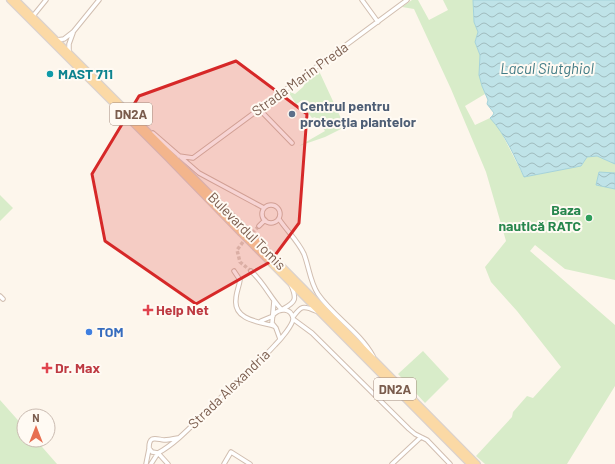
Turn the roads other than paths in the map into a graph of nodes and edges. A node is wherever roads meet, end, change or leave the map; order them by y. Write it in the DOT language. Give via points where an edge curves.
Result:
graph roads {
  1 [pos="10,0"];
  2 [pos="16,0"];
  3 [pos="46,0"];
  4 [pos="99,0"];
  5 [pos="362,0"];
  6 [pos="406,0"];
  7 [pos="32,16"];
  8 [pos="378,22"];
  9 [pos="74,32"];
  10 [pos="57,40"];
  11 [pos="69,52"];
  12 [pos="259,109"];
  13 [pos="139,122"];
  14 [pos="292,144"];
  15 [pos="179,156"];
  16 [pos="193,158"];
  17 [pos="193,168"];
  18 [pos="264,208"];
  19 [pos="279,219"];
  20 [pos="265,220"];
  21 [pos="259,226"];
  22 [pos="242,230"];
  23 [pos="257,245"];
  24 [pos="234,271"];
  25 [pos="251,271"];
  26 [pos="289,282"];
  27 [pos="274,301"];
  28 [pos="282,309"];
  29 [pos="320,313"];
  30 [pos="273,315"];
  31 [pos="293,318"];
  32 [pos="260,321"];
  33 [pos="303,326"];
  34 [pos="275,327"];
  35 [pos="289,328"];
  36 [pos="280,339"];
  37 [pos="376,362"];
  38 [pos="421,437"];
  39 [pos="178,438"];
  40 [pos="161,440"];
  41 [pos="149,448"];
  42 [pos="163,449"];
  43 [pos="158,453"];
  44 [pos="146,464"];
  45 [pos="151,464"];
  46 [pos="168,464"];
  47 [pos="224,464"];
  48 [pos="250,464"];
  49 [pos="392,464"];
  50 [pos="450,464"];
  51 [pos="470,464"];
  52 [pos="477,464"];
  1 -- 22 [label="main road, Bulevardul Tomis / DN2A"];
  2 -- 7 [label="main road, Bulevardul Tomis / DN2A"];
  3 -- 7 [label="street"];
  4 -- 9 [label="street"];
  5 -- 8 [label="street"];
  6 -- 8 [label="street, Strada Marin Preda"];
  7 -- 10 [label="main road, Bulevardul Tomis / DN2A"];
  8 -- 12 [label="street, Strada Marin Preda"];
  9 -- 10 [label="street" via="64,39"];
  9 -- 11 [label="street"];
  10 -- 11 [label="main road, Bulevardul Tomis / DN2A"];
  11 -- 13 [label="main road, Bulevardul Tomis / DN2A"];
  12 -- 14 [label="street"];
  12 -- 16 [label="street, Strada Marin Preda"];
  13 -- 15 [label="street"];
  13 -- 22 [label="main road, Bulevardul Tomis / DN2A"];
  15 -- 16 [label="street"];
  15 -- 17 [label="street"];
  16 -- 17 [label="street"];
  17 -- 18 [label="street"];
  18 -- 19 [label="street" via="269,205 278,207 281,213"];
  18 -- 20 [label="street" via="262,213"];
  19 -- 20 [label="street" via="271,223"];
  19 -- 37 [label="street" via="306,259 318,293 366,345"];
  20 -- 21 [label="street"];
  22 -- 23 [label="main road, Bulevardul Tomis / DN2A, bridge"];
  23 -- 26 [label="main road, Bulevardul Tomis / DN2A"];
  23 -- 37 [label="main road, Bulevardul Tomis / DN2A"];
  24 -- 32 [label="street" via="240,280 235,300 236,307 250,320"];
  25 -- 27 [label="street"];
  26 -- 28 [label="street" via="295,298 292,304"];
  26 -- 29 [label="main road, Bulevardul Tomis / DN2A"];
  27 -- 28 [label="street"];
  27 -- 30 [label="street"];
  28 -- 30 [label="street"];
  28 -- 31 [label="street" via="290,312"];
  29 -- 31 [label="street" via="303,307"];
  29 -- 51 [label="main road, Bulevardul Tomis / DN2A"];
  30 -- 32 [label="street"];
  30 -- 34 [label="street" via="272,323"];
  31 -- 33 [label="street"];
  31 -- 35 [label="street"];
  32 -- 34 [label="street"];
  33 -- 35 [label="street"];
  33 -- 38 [label="street" via="409,429"];
  34 -- 35 [label="street" via="282,330"];
  34 -- 36 [label="street"];
  35 -- 36 [label="street, Strada Alexandria"];
  36 -- 39 [label="street, Strada Alexandria"];
  37 -- 52 [label="main road, Bulevardul Tomis / DN2A"];
  38 -- 49 [label="street"];
  38 -- 50 [label="street"];
  39 -- 40 [label="street, Strada Alexandria"];
  39 -- 42 [label="street, Strada Alexandria"];
  40 -- 41 [label="street" via="153,439 149,442"];
  40 -- 42 [label="street" via="164,444"];
  41 -- 43 [label="street" via="152,452"];
  41 -- 44 [label="street"];
  42 -- 43 [label="street"];
  43 -- 45 [label="street"];
  43 -- 46 [label="street"];
  47 -- 48 [label="street" via="231,452"];
}
